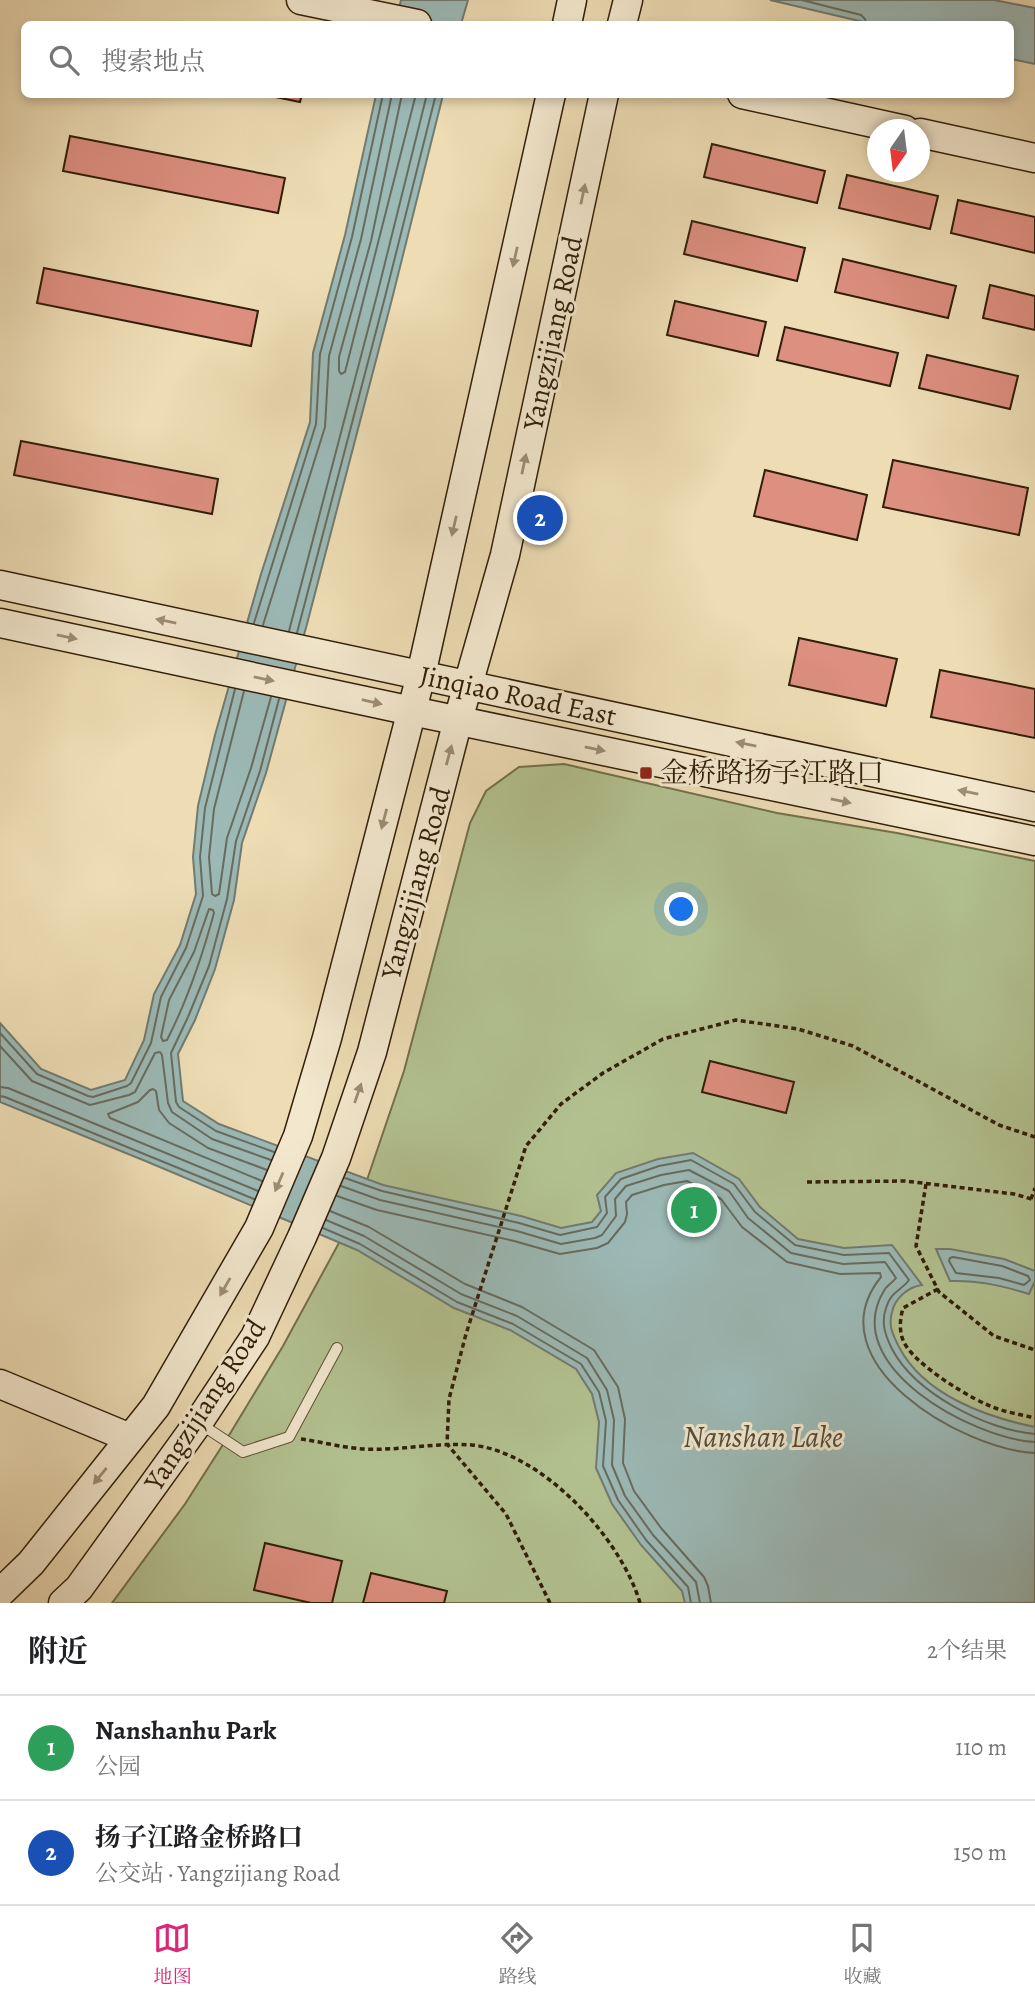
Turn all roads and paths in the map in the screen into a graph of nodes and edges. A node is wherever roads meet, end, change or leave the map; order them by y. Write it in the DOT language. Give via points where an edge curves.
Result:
graph roads {
  1 [pos="301,0"];
  2 [pos="572,0"];
  3 [pos="628,0"];
  4 [pos="402,21"];
  5 [pos="568,21"];
  6 [pos="623,21"];
  7 [pos="550,98"];
  8 [pos="603,98"];
  9 [pos="761,98"];
  10 [pos="867,122"];
  11 [pos="930,135"];
  12 [pos="1035,158"];
  13 [pos="0,585"];
  14 [pos="0,623"];
  15 [pos="421,675"];
  16 [pos="468,685"];
  17 [pos="412,712"];
  18 [pos="458,720"];
  19 [pos="1035,807"];
  20 [pos="1035,841"];
  21 [pos="1035,1137"];
  22 [pos="807,1182"];
  23 [pos="926,1184"];
  24 [pos="1035,1188"];
  25 [pos="1033,1199"];
  26 [pos="937,1289"];
  27 [pos="337,1348"];
  28 [pos="1035,1350"];
  29 [pos="0,1384"];
  30 [pos="1035,1418"];
  31 [pos="198,1423"];
  32 [pos="289,1437"];
  33 [pos="130,1438"];
  34 [pos="447,1444"];
  35 [pos="0,1593"];
  36 [pos="63,1603"];
  37 [pos="550,1603"];
  38 [pos="639,1603"];
  1 -- 4 [label="main road"];
  2 -- 5 [label="main road"];
  3 -- 6 [label="main road"];
  7 -- 15 [label="main road, Yangzijiang Road, one-way"];
  16 -- 8 [label="main road, Yangzijiang Road, one-way" via="505,555"];
  9 -- 10 [label="main road"];
  11 -- 12 [label="main road"];
  15 -- 13 [label="main road, Jinqiao Road East, one-way"];
  14 -- 17 [label="main road, Jinqiao Road East, one-way"];
  15 -- 16 [label="main road, Jinqiao Road East"];
  15 -- 17 [label="main road, Yangzijiang Road"];
  16 -- 18 [label="main road, Yangzijiang Road"];
  19 -- 16 [label="main road, Jinqiao Road East, one-way"];
  17 -- 18 [label="main road, Jinqiao Road East"];
  17 -- 33 [label="main road, Yangzijiang Road, one-way" via="298,1136 259,1228 156,1406"];
  18 -- 20 [label="main road, Jinqiao Road East, one-way"];
  31 -- 18 [label="main road, Yangzijiang Road, one-way" via="255,1337 336,1158 372,1052"];
  21 -- 34 [label="path" via="999,1125 853,1046 798,1029 736,1020 663,1039 603,1073 561,1104 526,1146 466,1334 449,1399"];
  22 -- 23 [label="path"];
  23 -- 25 [label="path"];
  23 -- 26 [label="path" via="916,1246"];
  24 -- 25 [label="path"];
  26 -- 28 [label="path" via="994,1336"];
  26 -- 30 [label="path" via="903,1308 903,1343 926,1367 960,1391 996,1409"];
  27 -- 32 [label="lane"];
  29 -- 33 [label="main road"];
  31 -- 32 [label="lane" via="243,1452"];
  31 -- 36 [label="main road, Yangzijiang Road" via="79,1588"];
  32 -- 34 [label="path" via="366,1449"];
  33 -- 35 [label="main road, Yangzijiang Road, one-way" via="30,1563"];
  34 -- 37 [label="path" via="506,1514"];
  34 -- 38 [label="path" via="509,1454 545,1475 615,1549"];
}
